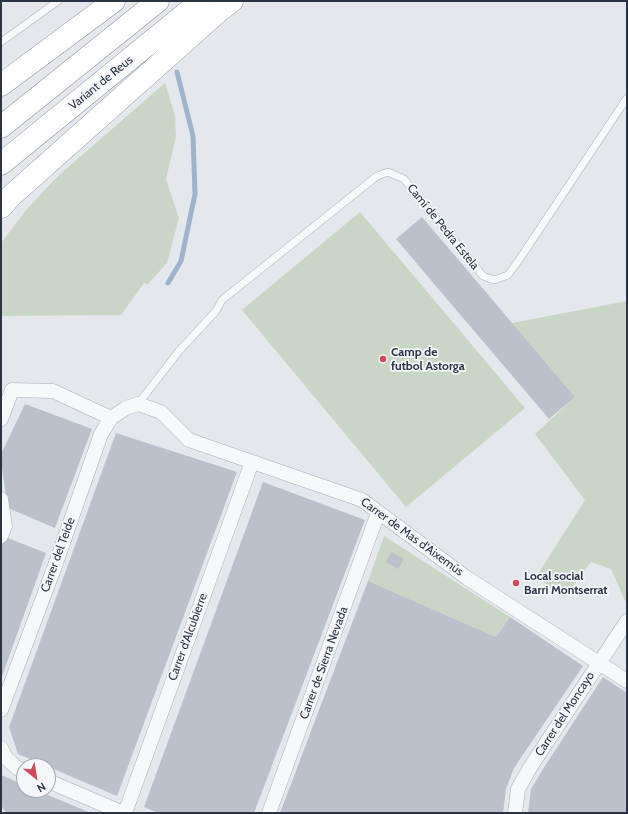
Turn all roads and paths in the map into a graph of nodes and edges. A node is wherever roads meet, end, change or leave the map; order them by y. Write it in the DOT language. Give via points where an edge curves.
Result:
graph roads {
  1 [pos="58,1"];
  2 [pos="114,1"];
  3 [pos="158,1"];
  4 [pos="201,1"];
  5 [pos="232,1"];
  6 [pos="1,42"];
  7 [pos="1,85"];
  8 [pos="627,98"];
  9 [pos="1,127"];
  10 [pos="1,164"];
  11 [pos="1,207"];
  12 [pos="132,406"];
  13 [pos="112,418"];
  14 [pos="1,419"];
  15 [pos="252,462"];
  16 [pos="1,499"];
  17 [pos="378,513"];
  18 [pos="1,536"];
  19 [pos="627,621"];
  20 [pos="599,663"];
  21 [pos="627,681"];
  22 [pos="1,710"];
  23 [pos="1,748"];
  24 [pos="16,767"];
  25 [pos="56,784"];
  26 [pos="124,813"];
  27 [pos="269,813"];
  28 [pos="515,813"];
  1 -- 6 [label="lane"];
  2 -- 7 [label="highway"];
  3 -- 9 [label="highway"];
  4 -- 10 [label="highway, Variant de Reus"];
  5 -- 11 [label="highway"];
  8 -- 12 [label="lane, Camí de Pedra Estela" via="508,274 494,280 483,276 404,179 388,172 377,176 222,300 216,311"];
  12 -- 13 [label="street, Carrer del Teide"];
  12 -- 15 [label="street, Carrer de Mas d'Aixemús" via="162,412 190,440"];
  13 -- 14 [label="street" via="53,392 12,390"];
  13 -- 22 [label="street, Carrer del Teide" via="101,434"];
  15 -- 17 [label="street, Carrer de Mas d'Aixemús" via="362,500"];
  15 -- 26 [label="street, Carrer d'Alcubierre"];
  16 -- 18 [label="street" via="5,526"];
  17 -- 20 [label="street, Carrer de Mas d'Aixemús" via="467,578"];
  17 -- 27 [label="street, Carrer de Sierra Nevada"];
  19 -- 20 [label="street, Carrer del Moncayo"];
  20 -- 21 [label="street, Carrer de Mas d'Aixemús"];
  20 -- 28 [label="street, Carrer del Moncayo" via="518,789"];
  23 -- 24 [label="street" via="6,758"];
  25 -- 26 [label="street"];
}
